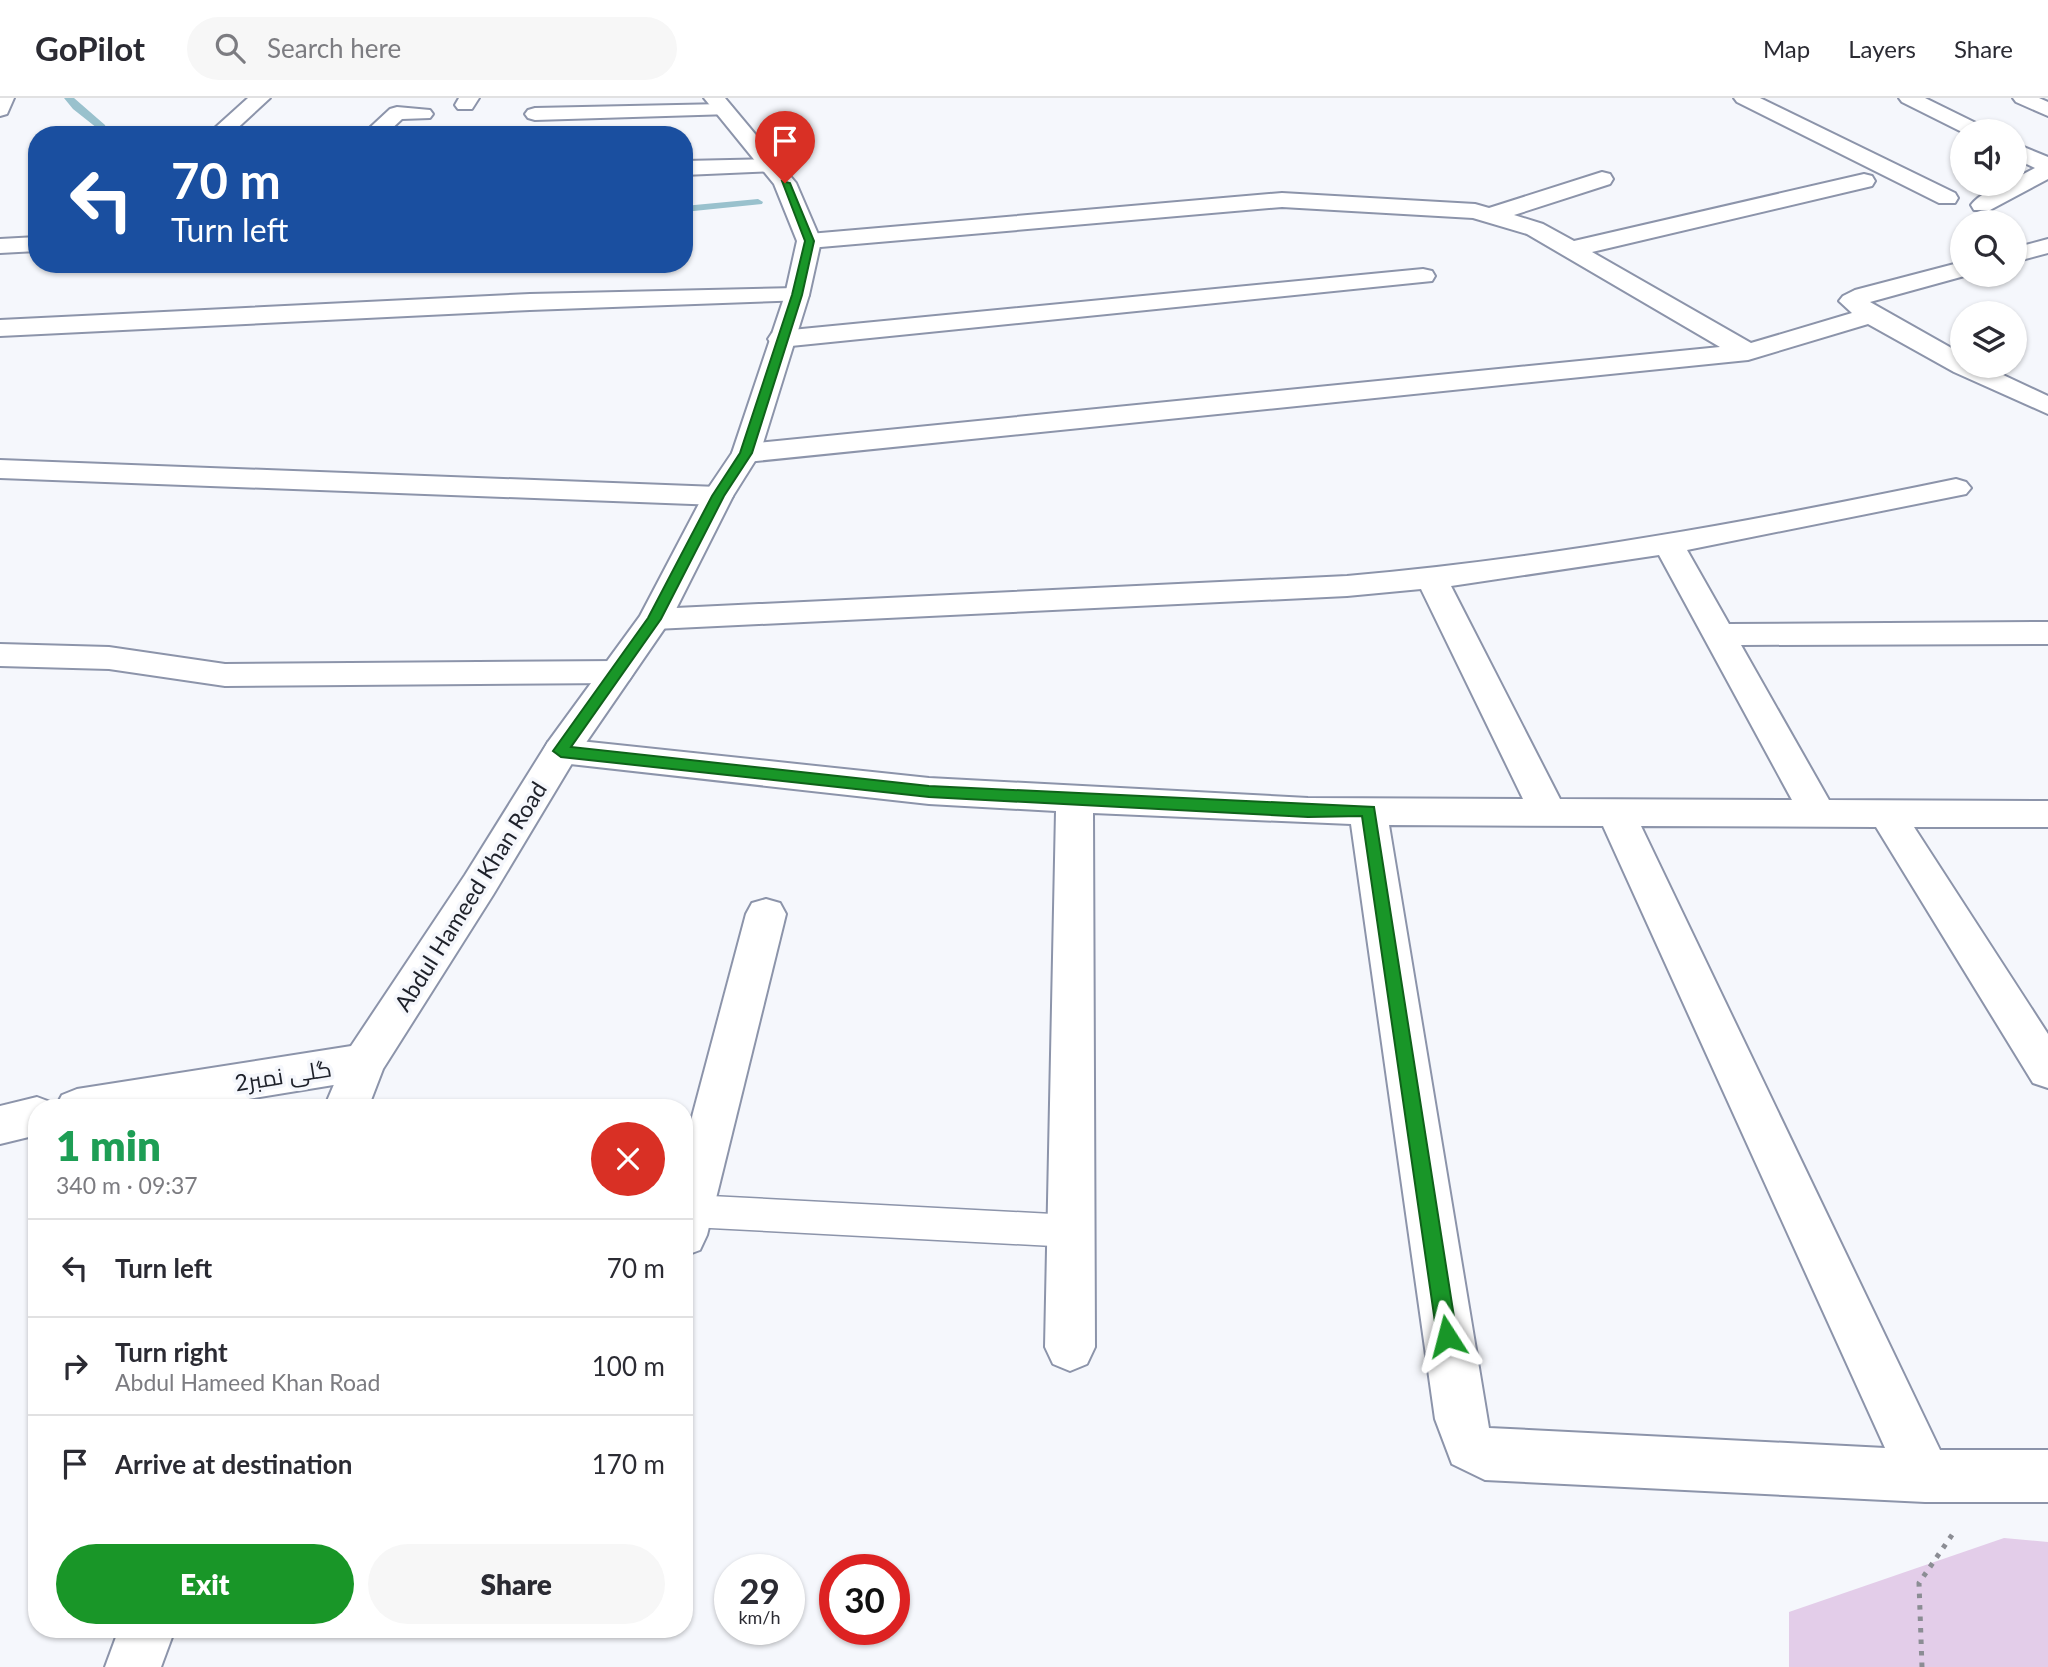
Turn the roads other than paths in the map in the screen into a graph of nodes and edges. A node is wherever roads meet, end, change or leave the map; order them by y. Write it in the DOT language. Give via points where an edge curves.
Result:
graph roads {
  1 [pos="4,98"];
  2 [pos="260,98"];
  3 [pos="1744,98"];
  4 [pos="1909,98"];
  5 [pos="2023,98"];
  6 [pos="719,104"];
  7 [pos="0,110"];
  8 [pos="2048,110"];
  9 [pos="423,114"];
  10 [pos="535,114"];
  11 [pos="1952,119"];
  12 [pos="2048,123"];
  13 [pos="227,126"];
  14 [pos="382,126"];
  15 [pos="2048,131"];
  16 [pos="2027,156"];
  17 [pos="770,166"];
  18 [pos="693,168"];
  19 [pos="2048,168"];
  20 [pos="1602,179"];
  21 [pos="1864,181"];
  22 [pos="1947,198"];
  23 [pos="1982,205"];
  24 [pos="1491,215"];
  25 [pos="810,241"];
  26 [pos="28,244"];
  27 [pos="0,246"];
  28 [pos="2048,246"];
  29 [pos="1572,249"];
  30 [pos="2027,252"];
  31 [pos="1950,272"];
  32 [pos="1423,276"];
  33 [pos="797,295"];
  34 [pos="1871,316"];
  35 [pos="0,328"];
  36 [pos="781,338"];
  37 [pos="1748,352"];
  38 [pos="1950,359"];
  39 [pos="1989,378"];
  40 [pos="2048,380"];
  41 [pos="2003,385"];
  42 [pos="2048,406"];
  43 [pos="746,453"];
  44 [pos="0,469"];
  45 [pos="1956,488"];
  46 [pos="718,496"];
  47 [pos="1669,545"];
  48 [pos="1432,580"];
  49 [pos="655,619"];
  50 [pos="2048,633"];
  51 [pos="1720,635"];
  52 [pos="0,655"];
  53 [pos="617,672"];
  54 [pos="561,751"];
  55 [pos="1075,799"];
  56 [pos="1368,811"];
  57 [pos="1548,812"];
  58 [pos="1616,813"];
  59 [pos="1818,813"];
  60 [pos="1886,813"];
  61 [pos="2048,814"];
  62 [pos="766,914"];
  63 [pos="364,1062"];
  64 [pos="2048,1070"];
  65 [pos="133,1099"];
  66 [pos="350,1099"];
  67 [pos="28,1118"];
  68 [pos="0,1125"];
  69 [pos="693,1200"];
  70 [pos="693,1223"];
  71 [pos="1071,1231"];
  72 [pos="1070,1347"];
  73 [pos="1925,1476"];
  74 [pos="2048,1476"];
  75 [pos="143,1638"];
  76 [pos="132,1667"];
  1 -- 7 [label="street"];
  2 -- 13 [label="street"];
  3 -- 22 [label="street"];
  4 -- 11 [label="street"];
  5 -- 8 [label="street"];
  6 -- 10 [label="street"];
  6 -- 17 [label="street"];
  9 -- 14 [label="street" via="397,113"];
  12 -- 15 [label="street" via="2038,125"];
  16 -- 19 [label="street"];
  17 -- 18 [label="street"];
  17 -- 25 [label="street" via="785,183"];
  19 -- 23 [label="street"];
  20 -- 24 [label="street"];
  21 -- 29 [label="street"];
  24 -- 25 [label="street" via="1282,200"];
  24 -- 29 [label="street" via="1535,229"];
  25 -- 33 [label="street, Abdul Hameed Khan Road"];
  26 -- 27 [label="street"];
  28 -- 30 [label="street"];
  29 -- 37 [label="street"];
  31 -- 34 [label="street" via="1852,301"];
  32 -- 36 [label="street"];
  33 -- 35 [label="street" via="530,302"];
  33 -- 36 [label="street, Abdul Hameed Khan Road"];
  34 -- 37 [label="street"];
  34 -- 38 [label="street"];
  36 -- 43 [label="street, Abdul Hameed Khan Road"];
  37 -- 43 [label="street"];
  39 -- 41 [label="street"];
  40 -- 41 [label="street"];
  41 -- 42 [label="street"];
  43 -- 46 [label="street, Abdul Hameed Khan Road"];
  44 -- 46 [label="street"];
  45 -- 47 [label="street"];
  46 -- 49 [label="street, Abdul Hameed Khan Road"];
  47 -- 48 [label="street"];
  47 -- 51 [label="street"];
  48 -- 49 [label="street"];
  48 -- 57 [label="street"];
  49 -- 53 [label="street, Abdul Hameed Khan Road"];
  50 -- 51 [label="street"];
  51 -- 59 [label="street"];
  52 -- 53 [label="street" via="109,658 225,675"];
  53 -- 54 [label="street, Abdul Hameed Khan Road"];
  54 -- 55 [label="street" via="929,791"];
  54 -- 63 [label="street, Abdul Hameed Khan Road"];
  55 -- 56 [label="street"];
  55 -- 71 [label="street"];
  56 -- 57 [label="street"];
  56 -- 73 [label="street" via="1460,1419 1470,1446 1485,1454"];
  57 -- 58 [label="street"];
  58 -- 59 [label="street"];
  58 -- 73 [label="street"];
  59 -- 60 [label="street"];
  60 -- 61 [label="street"];
  60 -- 64 [label="street"];
  62 -- 69 [label="street"];
  63 -- 65 [label="street, گلی نمبر2"];
  63 -- 66 [label="street, Abdul Hameed Khan Road"];
  67 -- 68 [label="street"];
  70 -- 71 [label="lane"];
  71 -- 72 [label="street"];
  73 -- 74 [label="street"];
  75 -- 76 [label="street"];
}
